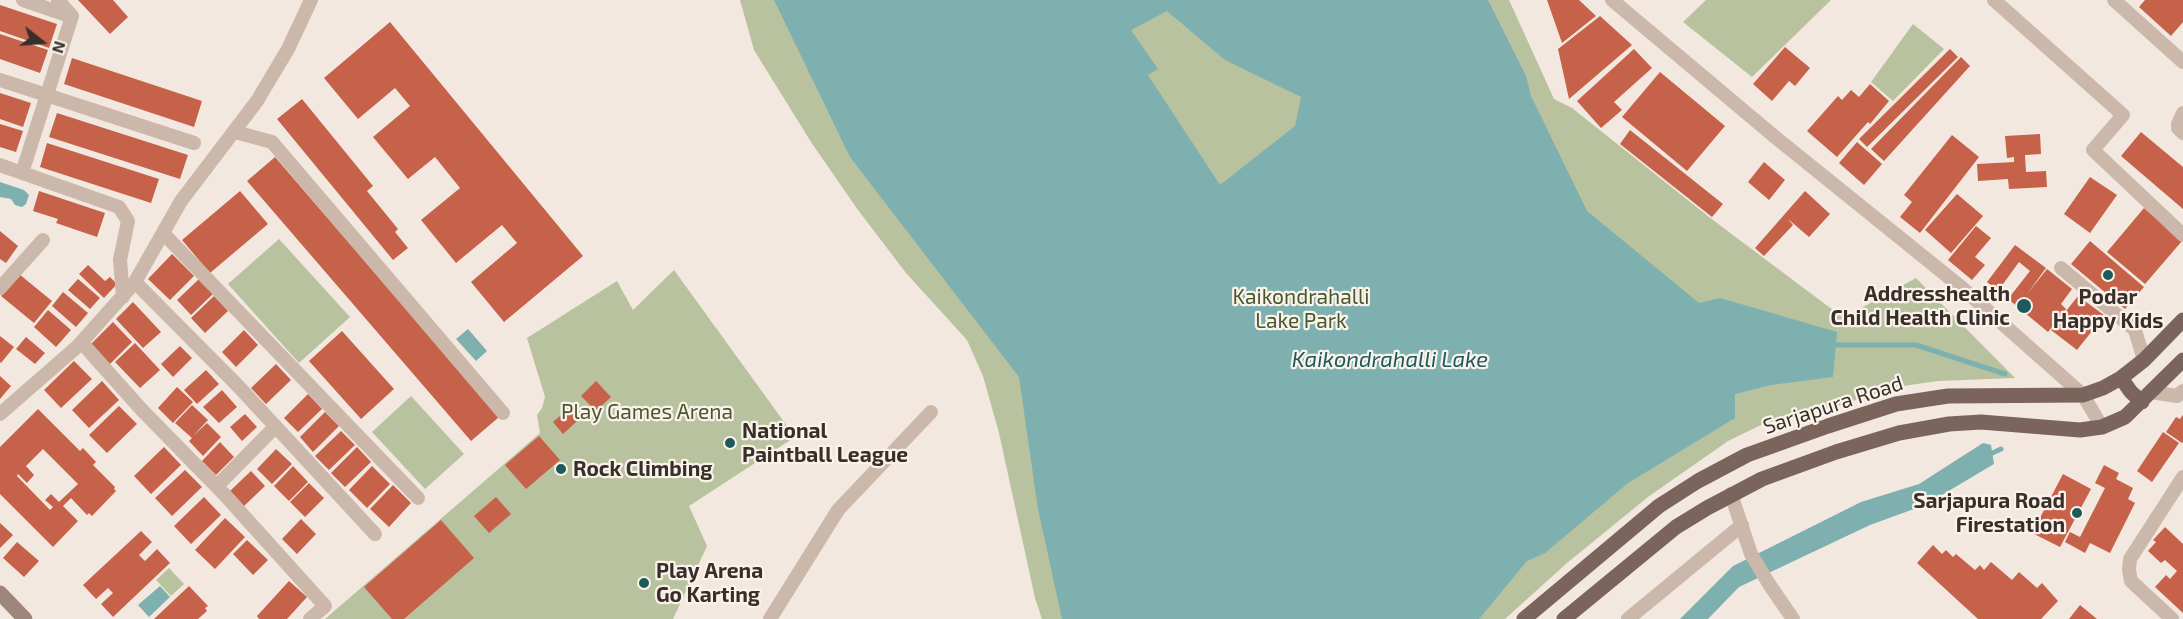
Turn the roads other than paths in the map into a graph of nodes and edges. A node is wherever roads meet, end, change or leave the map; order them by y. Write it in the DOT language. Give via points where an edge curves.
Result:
graph roads {
  1 [pos="23,0"];
  2 [pos="58,0"];
  3 [pos="311,0"];
  4 [pos="1612,0"];
  5 [pos="1994,0"];
  6 [pos="2114,0"];
  7 [pos="72,16"];
  8 [pos="2183,62"];
  9 [pos="0,80"];
  10 [pos="46,95"];
  11 [pos="2183,113"];
  12 [pos="235,132"];
  13 [pos="2183,133"];
  14 [pos="194,144"];
  15 [pos="0,165"];
  16 [pos="22,173"];
  17 [pos="163,233"];
  18 [pos="2183,235"];
  19 [pos="43,240"];
  20 [pos="2061,268"];
  21 [pos="135,282"];
  22 [pos="0,288"];
  23 [pos="123,297"];
  24 [pos="2183,320"];
  25 [pos="82,343"];
  26 [pos="2144,360"];
  27 [pos="2183,360"];
  28 [pos="2121,378"];
  29 [pos="2183,391"];
  30 [pos="2083,395"];
  31 [pos="2147,397"];
  32 [pos="931,412"];
  33 [pos="502,413"];
  34 [pos="0,414"];
  35 [pos="275,427"];
  36 [pos="2102,427"];
  37 [pos="2183,477"];
  38 [pos="217,486"];
  39 [pos="1731,494"];
  40 [pos="418,498"];
  41 [pos="1742,525"];
  42 [pos="375,534"];
  43 [pos="0,593"];
  44 [pos="25,619"];
  45 [pos="310,619"];
  46 [pos="770,619"];
  47 [pos="1524,619"];
  48 [pos="1564,619"];
  49 [pos="1628,619"];
  50 [pos="1793,619"];
  51 [pos="2172,619"];
  1 -- 7 [label="street"];
  2 -- 7 [label="street"];
  3 -- 12 [label="street" via="288,50"];
  4 -- 30 [label="street" via="1774,137 1962,287"];
  5 -- 18 [label="street" via="2123,115 2093,150"];
  6 -- 8 [label="street"];
  7 -- 10 [label="street"];
  9 -- 10 [label="street"];
  10 -- 14 [label="street"];
  10 -- 16 [label="street"];
  11 -- 13 [label="street" via="2178,128"];
  12 -- 17 [label="street" via="181,201"];
  12 -- 33 [label="street" via="272,142"];
  15 -- 16 [label="street"];
  16 -- 23 [label="street" via="119,207 128,221 120,260"];
  17 -- 21 [label="street"];
  17 -- 40 [label="street"];
  19 -- 22 [label="street"];
  20 -- 26 [label="street" via="2135,330"];
  21 -- 23 [label="street"];
  21 -- 35 [label="street"];
  23 -- 25 [label="street"];
  24 -- 26 [label="main road, Sarjapura Road"];
  25 -- 34 [label="street"];
  25 -- 38 [label="street"];
  26 -- 28 [label="main road, Sarjapura Road"];
  27 -- 31 [label="main road"];
  28 -- 30 [label="main road, Sarjapura Road"];
  28 -- 31 [label="main road" via="2131,392"];
  29 -- 31 [label="street" via="2177,396"];
  30 -- 36 [label="street"];
  30 -- 47 [label="main road, Sarjapura Road" via="1948,396 1896,404 1747,455 1659,506"];
  31 -- 36 [label="main road" via="2125,417"];
  32 -- 46 [label="street" via="838,510"];
  35 -- 38 [label="street"];
  35 -- 42 [label="street"];
  36 -- 39 [label="main road" via="2080,430 1981,422 1939,426 1836,452"];
  37 -- 51 [label="street" via="2130,559 2128,570 2131,581"];
  38 -- 45 [label="street" via="325,606"];
  39 -- 41 [label="street"];
  39 -- 48 [label="main road" via="1676,527"];
  41 -- 49 [label="street"];
  41 -- 50 [label="street" via="1751,554"];
  43 -- 44 [label="main road"];
}
